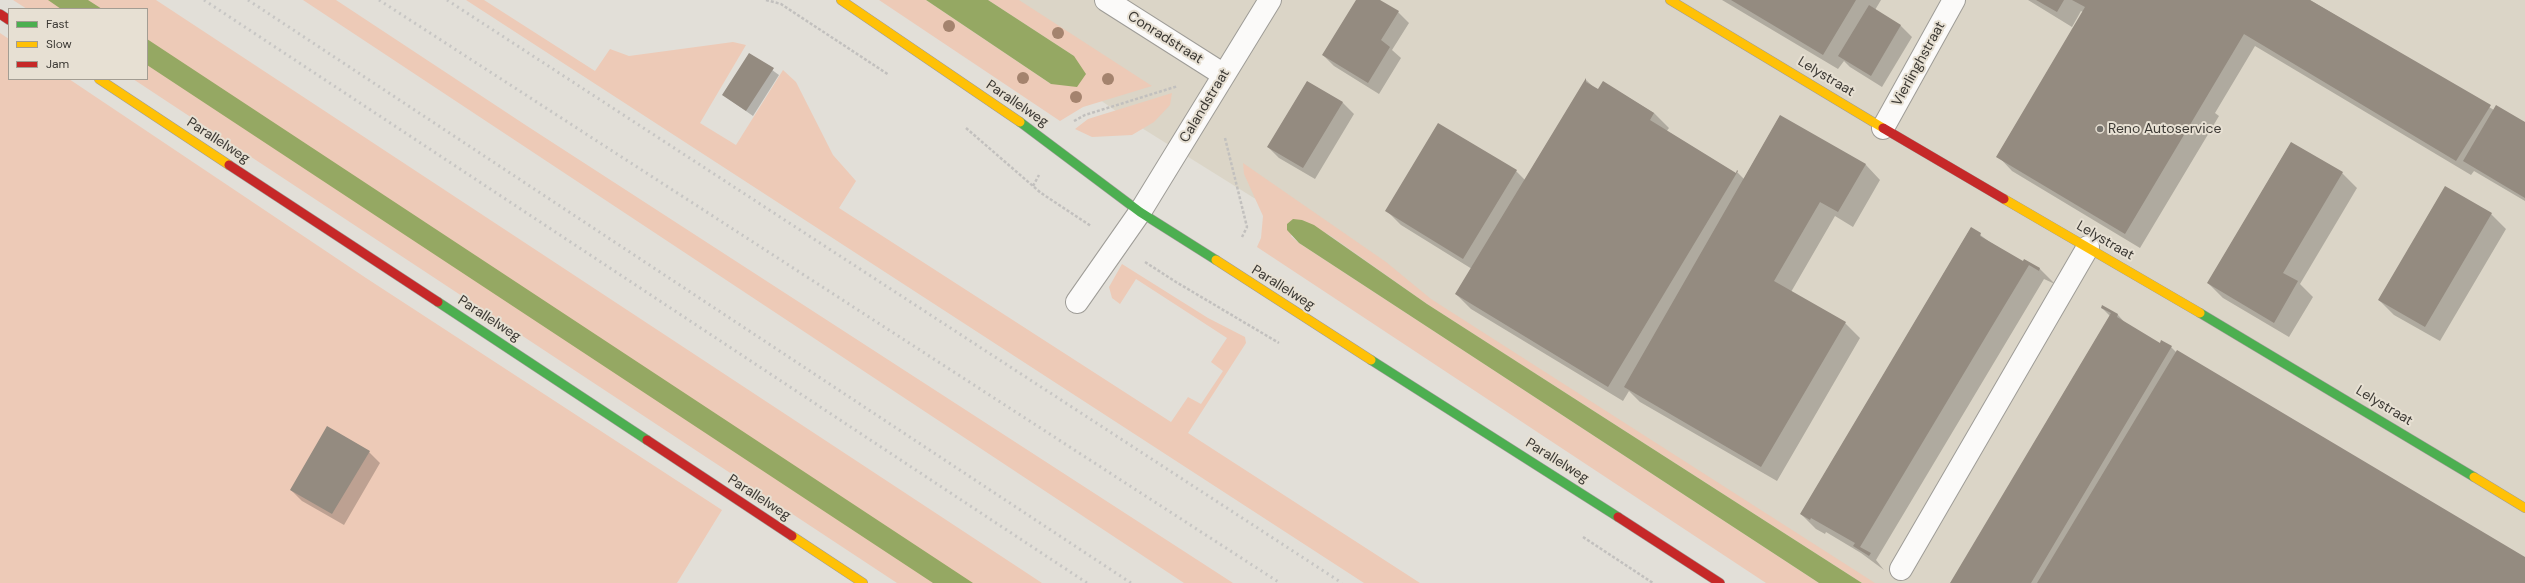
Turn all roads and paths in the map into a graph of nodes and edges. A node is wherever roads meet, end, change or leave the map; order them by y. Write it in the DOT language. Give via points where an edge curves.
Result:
graph roads {
  1 [pos="841,0"];
  2 [pos="1106,0"];
  3 [pos="1270,0"];
  4 [pos="1670,0"];
  5 [pos="1954,0"];
  6 [pos="1224,75"];
  7 [pos="101,80"];
  8 [pos="1883,128"];
  9 [pos="1225,134"];
  10 [pos="1054,146"];
  11 [pos="1033,186"];
  12 [pos="1140,212"];
  13 [pos="2088,247"];
  14 [pos="1226,268"];
  15 [pos="1207,301"];
  16 [pos="1077,302"];
  17 [pos="2525,508"];
  18 [pos="1901,569"];
  19 [pos="863,583"];
  20 [pos="1720,583"];
  1 -- 10 [label="street, Parallelweg"];
  2 -- 6 [label="street, Conradstraat"];
  3 -- 6 [label="street, Calandstraat"];
  4 -- 8 [label="street, Lelystraat"];
  5 -- 8 [label="street, Vierlinghstraat"];
  6 -- 10 [label="path" via="1085,115 1075,120"];
  6 -- 12 [label="street, Calandstraat"];
  7 -- 19 [label="street, Parallelweg"];
  8 -- 13 [label="street, Lelystraat"];
  9 -- 14 [label="path" via="1247,226"];
  10 -- 11 [label="path"];
  10 -- 12 [label="street, Parallelweg"];
  12 -- 14 [label="street, Parallelweg"];
  12 -- 16 [label="street, Calandstraat"];
  13 -- 17 [label="street, Lelystraat" via="2302,372"];
  13 -- 18 [label="street"];
  14 -- 15 [label="path"];
  14 -- 20 [label="street, Parallelweg"];
}
